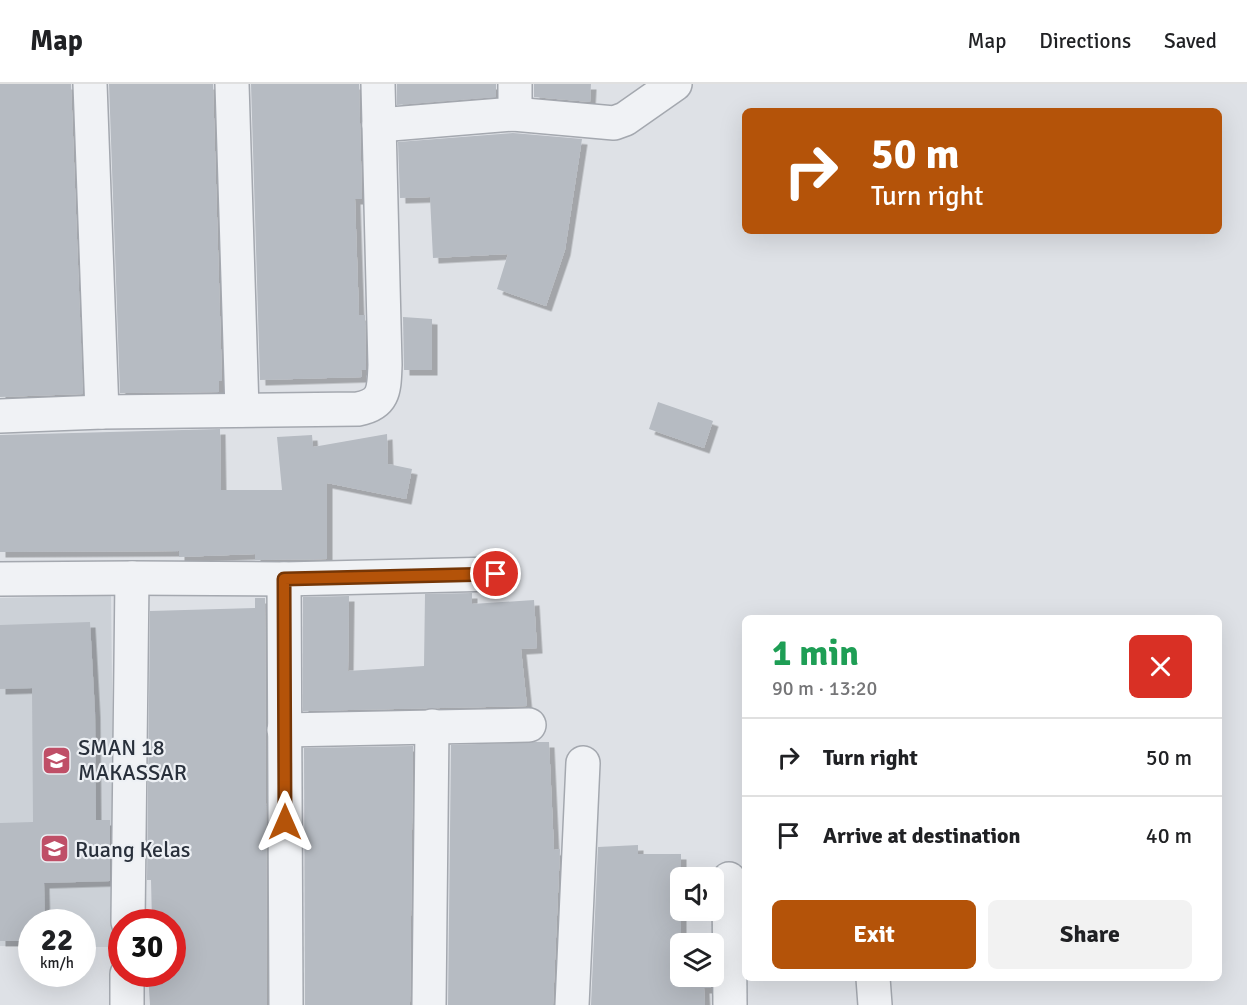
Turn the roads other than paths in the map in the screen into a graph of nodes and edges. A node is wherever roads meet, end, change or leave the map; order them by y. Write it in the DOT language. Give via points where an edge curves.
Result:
graph roads {
  1 [pos="90,84"];
  2 [pos="232,84"];
  3 [pos="378,84"];
  4 [pos="675,84"];
  5 [pos="514,99"];
  6 [pos="379,125"];
  7 [pos="242,410"];
  8 [pos="102,412"];
  9 [pos="0,416"];
  10 [pos="496,574"];
  11 [pos="132,578"];
  12 [pos="0,579"];
  13 [pos="284,579"];
  14 [pos="530,725"];
  15 [pos="432,726"];
  16 [pos="284,730"];
  17 [pos="584,763"];
  18 [pos="729,879"];
  19 [pos="128,909"];
  20 [pos="873,981"];
  21 [pos="127,987"];
  22 [pos="127,1005"];
  23 [pos="286,1005"];
  24 [pos="429,1005"];
  25 [pos="573,1005"];
  26 [pos="730,1005"];
  27 [pos="874,1005"];
  1 -- 8 [label="street"];
  2 -- 7 [label="street"];
  3 -- 6 [label="street"];
  4 -- 5 [label="street" via="614,123"];
  5 -- 6 [label="street"];
  6 -- 7 [label="street" via="386,365 380,398 369,407 358,409"];
  7 -- 8 [label="street"];
  8 -- 9 [label="street"];
  10 -- 13 [label="street"];
  11 -- 12 [label="street"];
  11 -- 13 [label="street"];
  11 -- 19 [label="street"];
  13 -- 16 [label="street"];
  14 -- 15 [label="street"];
  15 -- 16 [label="street"];
  15 -- 24 [label="street"];
  16 -- 23 [label="street"];
  17 -- 25 [label="street"];
  18 -- 26 [label="street"];
  20 -- 27 [label="street"];
  21 -- 22 [label="street"];
}
